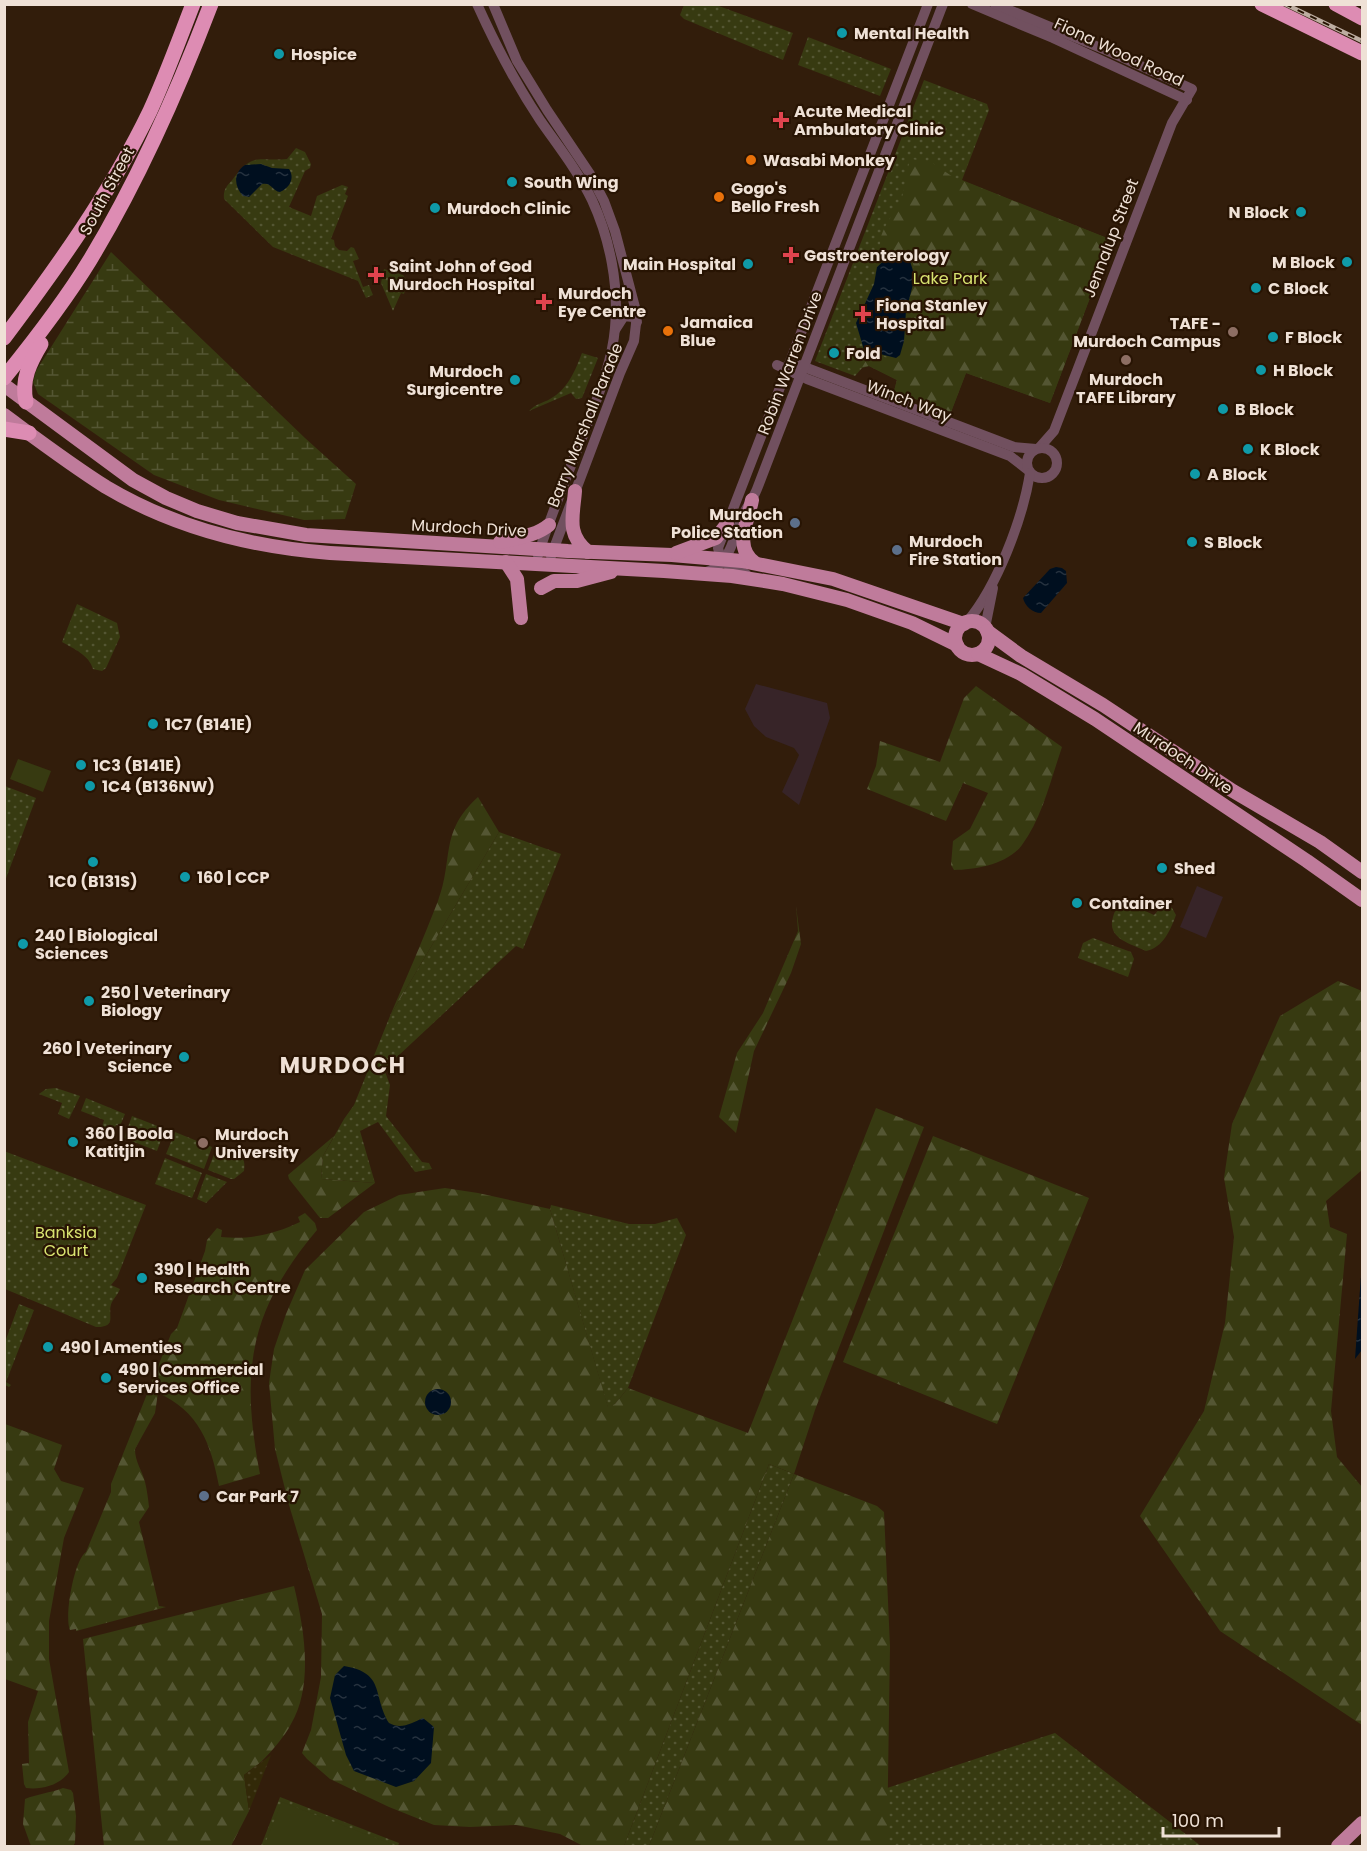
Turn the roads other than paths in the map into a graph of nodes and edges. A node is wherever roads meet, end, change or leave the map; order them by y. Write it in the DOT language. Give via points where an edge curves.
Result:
graph roads {
  1 [pos="192,4"];
  2 [pos="211,4"];
  3 [pos="477,4"];
  4 [pos="493,4"];
  5 [pos="928,4"];
  6 [pos="943,4"];
  7 [pos="972,4"];
  8 [pos="995,4"];
  9 [pos="1263,4"];
  10 [pos="1336,4"];
  11 [pos="1362,18"];
  12 [pos="1055,34"];
  13 [pos="1362,55"];
  14 [pos="1180,84"];
  15 [pos="1192,89"];
  16 [pos="1176,95"];
  17 [pos="1187,100"];
  18 [pos="889,107"];
  19 [pos="903,112"];
  20 [pos="1172,123"];
  21 [pos="874,146"];
  22 [pos="888,151"];
  23 [pos="89,261"];
  24 [pos="638,322"];
  25 [pos="615,330"];
  26 [pos="4,338"];
  27 [pos="795,369"];
  28 [pos="4,378"];
  29 [pos="4,386"];
  30 [pos="26,402"];
  31 [pos="4,415"];
  32 [pos="4,429"];
  33 [pos="1054,431"];
  34 [pos="29,433"];
  35 [pos="1037,449"];
  36 [pos="1056,457"];
  37 [pos="1029,471"];
  38 [pos="1048,477"];
  39 [pos="761,479"];
  40 [pos="741,488"];
  41 [pos="575,491"];
  42 [pos="752,500"];
  43 [pos="1024,506"];
  44 [pos="727,524"];
  45 [pos="549,525"];
  46 [pos="486,545"];
  47 [pos="546,550"];
  48 [pos="588,552"];
  49 [pos="672,555"];
  50 [pos="724,560"];
  51 [pos="506,562"];
  52 [pos="755,563"];
  53 [pos="541,565"];
  54 [pos="625,569"];
  55 [pos="700,573"];
  56 [pos="769,582"];
  57 [pos="994,582"];
  58 [pos="852,585"];
  59 [pos="541,588"];
  60 [pos="848,600"];
  61 [pos="521,618"];
  62 [pos="965,623"];
  63 [pos="986,629"];
  64 [pos="957,645"];
  65 [pos="978,654"];
  66 [pos="1362,872"];
  67 [pos="1362,900"];
  68 [pos="1362,1823"];
  69 [pos="1338,1846"];
  1 -- 26 [label="highway, South Street" via="149,112 117,173 73,243"];
  2 -- 23 [label="highway, South Street" via="145,159"];
  3 -- 25 [label="street, Barry Marshall Parade" via="518,82 595,207 612,266"];
  4 -- 24 [label="street, Barry Marshall Parade" via="517,61 604,201"];
  5 -- 18 [label="street, Robin Warren Drive"];
  6 -- 19 [label="street, Robin Warren Drive"];
  7 -- 12 [label="street, Fiona Wood Road"];
  8 -- 12 [label="street, Fiona Wood Road"];
  9 -- 13 [label="highway"];
  10 -- 11 [label="highway"];
  12 -- 14 [label="street, Fiona Wood Road"];
  12 -- 16 [label="street, Fiona Wood Road"];
  14 -- 15 [label="street, Fiona Wood Road"];
  14 -- 16 [label="street, Jennalup Street"];
  15 -- 17 [label="street, Jennalup Street"];
  16 -- 17 [label="street, Fiona Wood Road"];
  16 -- 20 [label="street, Jennalup Street"];
  17 -- 20 [label="street, Jennalup Street"];
  18 -- 19 [label="street"];
  18 -- 21 [label="street, Robin Warren Drive"];
  19 -- 22 [label="street, Robin Warren Drive"];
  20 -- 33 [label="street, Jennalup Street"];
  21 -- 22 [label="street"];
  21 -- 27 [label="street, Robin Warren Drive"];
  22 -- 27 [label="street, Robin Warren Drive"];
  23 -- 28 [label="highway, South Street"];
  23 -- 30 [label="highway" via="30,362 24,388"];
  24 -- 25 [label="street" via="624,316"];
  24 -- 41 [label="street, Barry Marshall Parade"];
  25 -- 45 [label="street, Barry Marshall Parade" via="601,386"];
  27 -- 35 [label="street, Winch Way" via="1014,447"];
  27 -- 37 [label="street, Winch Way" via="1010,456"];
  27 -- 39 [label="street, Robin Warren Drive"];
  27 -- 40 [label="street, Robin Warren Drive"];
  29 -- 30 [label="main road, Murdoch Drive"];
  30 -- 46 [label="main road, Murdoch Drive" via="133,480 196,511 306,535"];
  31 -- 34 [label="main road, Murdoch Drive"];
  32 -- 34 [label="highway"];
  33 -- 35 [label="street, Jennalup Street"];
  33 -- 36 [label="street, Jennalup Street"];
  34 -- 51 [label="main road, Murdoch Drive" via="122,496 186,525 229,538 298,551"];
  35 -- 36 [label="street" via="1047,449"];
  35 -- 37 [label="street, Jennalup Street" via="1028,457"];
  36 -- 38 [label="street, Jennalup Street" via="1055,470"];
  37 -- 38 [label="street" via="1039,478"];
  37 -- 43 [label="street, Jennalup Street"];
  38 -- 43 [label="street, Jennalup Street"];
  39 -- 40 [label="street"];
  39 -- 42 [label="street, Robin Warren Drive"];
  40 -- 44 [label="street, Robin Warren Drive"];
  41 -- 47 [label="street, Barry Marshall Parade"];
  41 -- 48 [label="main road" via="573,534"];
  42 -- 50 [label="street, Robin Warren Drive"];
  42 -- 52 [label="main road" via="743,542 747,556"];
  43 -- 57 [label="street, Jennalup Street"];
  44 -- 49 [label="main road" via="716,538"];
  44 -- 50 [label="street, Robin Warren Drive" via="718,548"];
  45 -- 46 [label="main road" via="531,534"];
  45 -- 47 [label="street, Barry Marshall Parade"];
  46 -- 47 [label="main road, Murdoch Drive"];
  47 -- 48 [label="main road, Murdoch Drive"];
  47 -- 53 [label="street, Barry Marshall Parade"];
  48 -- 49 [label="main road, Murdoch Drive"];
  49 -- 50 [label="main road, Murdoch Drive"];
  50 -- 52 [label="main road, Murdoch Drive"];
  50 -- 55 [label="street" via="715,569"];
  50 -- 56 [label="street" via="731,569"];
  51 -- 53 [label="main road, Murdoch Drive"];
  51 -- 61 [label="main road" via="518,579"];
  52 -- 58 [label="main road, Murdoch Drive"];
  53 -- 54 [label="main road, Murdoch Drive"];
  54 -- 55 [label="main road, Murdoch Drive"];
  54 -- 59 [label="main road" via="577,581 554,581"];
  55 -- 56 [label="main road, Murdoch Drive"];
  56 -- 60 [label="main road, Murdoch Drive"];
  57 -- 62 [label="street, Jennalup Street"];
  57 -- 63 [label="street, Jennalup Street"];
  58 -- 60 [label="main road"];
  58 -- 62 [label="main road, Murdoch Drive"];
  60 -- 64 [label="main road, Murdoch Drive" via="912,623"];
  62 -- 63 [label="main road, Murdoch Drive" via="976,622"];
  62 -- 64 [label="main road" via="957,631"];
  63 -- 65 [label="main road" via="988,642"];
  63 -- 66 [label="main road, Murdoch Drive" via="1021,656"];
  64 -- 65 [label="main road, Murdoch Drive" via="968,655"];
  65 -- 67 [label="main road, Murdoch Drive" via="1013,669 1095,719"];
  68 -- 69 [label="main road"];
}
